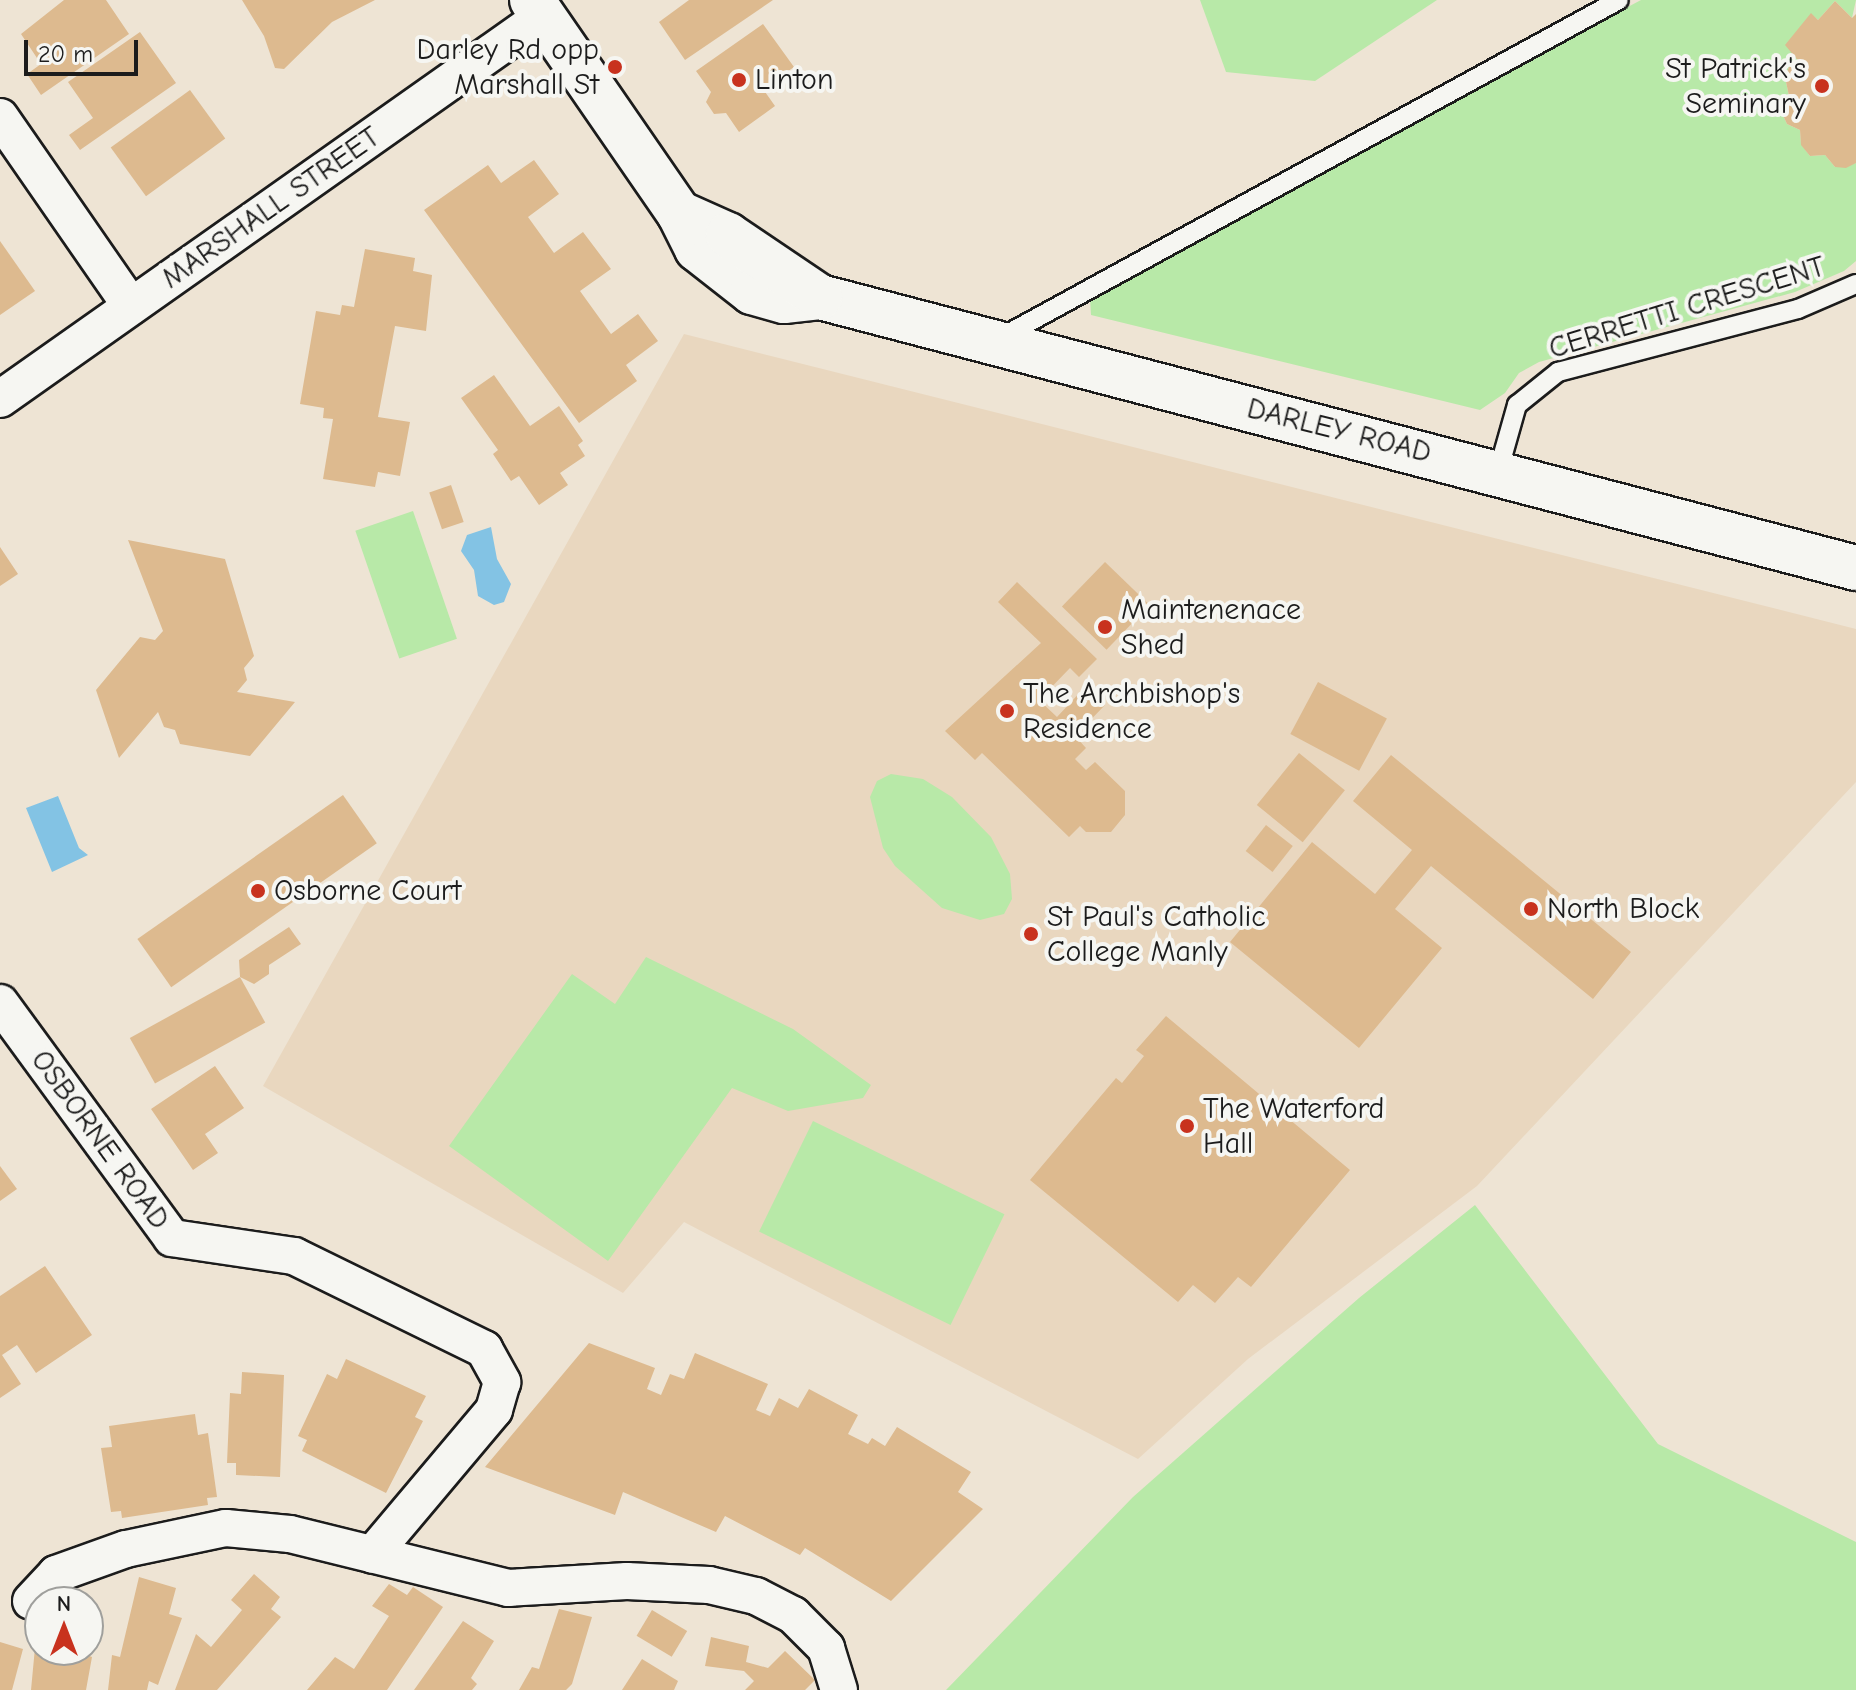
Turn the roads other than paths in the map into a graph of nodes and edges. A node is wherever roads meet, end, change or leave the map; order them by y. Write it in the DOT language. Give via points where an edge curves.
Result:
graph roads {
  1 [pos="1619,0"];
  2 [pos="537,8"];
  3 [pos="0,117"];
  4 [pos="1856,284"];
  5 [pos="131,306"];
  6 [pos="993,342"];
  7 [pos="0,399"];
  8 [pos="1498,472"];
  9 [pos="1856,568"];
  10 [pos="0,1003"];
  11 [pos="372,1555"];
  12 [pos="45,1586"];
  13 [pos="839,1690"];
  1 -- 6 [label="lane" via="1043,310"];
  2 -- 5 [label="street, MARSHALL STREET"];
  2 -- 6 [label="street, DARLEY ROAD" via="679,213 728,235 820,297"];
  3 -- 5 [label="street"];
  4 -- 8 [label="lane, CERRETTI CRESCENT" via="1798,309 1558,372 1517,405"];
  5 -- 7 [label="street, MARSHALL STREET"];
  6 -- 8 [label="street, DARLEY ROAD"];
  8 -- 9 [label="street, DARLEY ROAD"];
  10 -- 11 [label="street, OSBORNE ROAD" via="151,1217 172,1238 294,1256 484,1349 502,1382 494,1410"];
  11 -- 12 [label="street" via="290,1534 226,1528 126,1549 56,1574"];
  11 -- 13 [label="street" via="508,1588 627,1581 709,1585 756,1596 793,1615 826,1648"];
}
